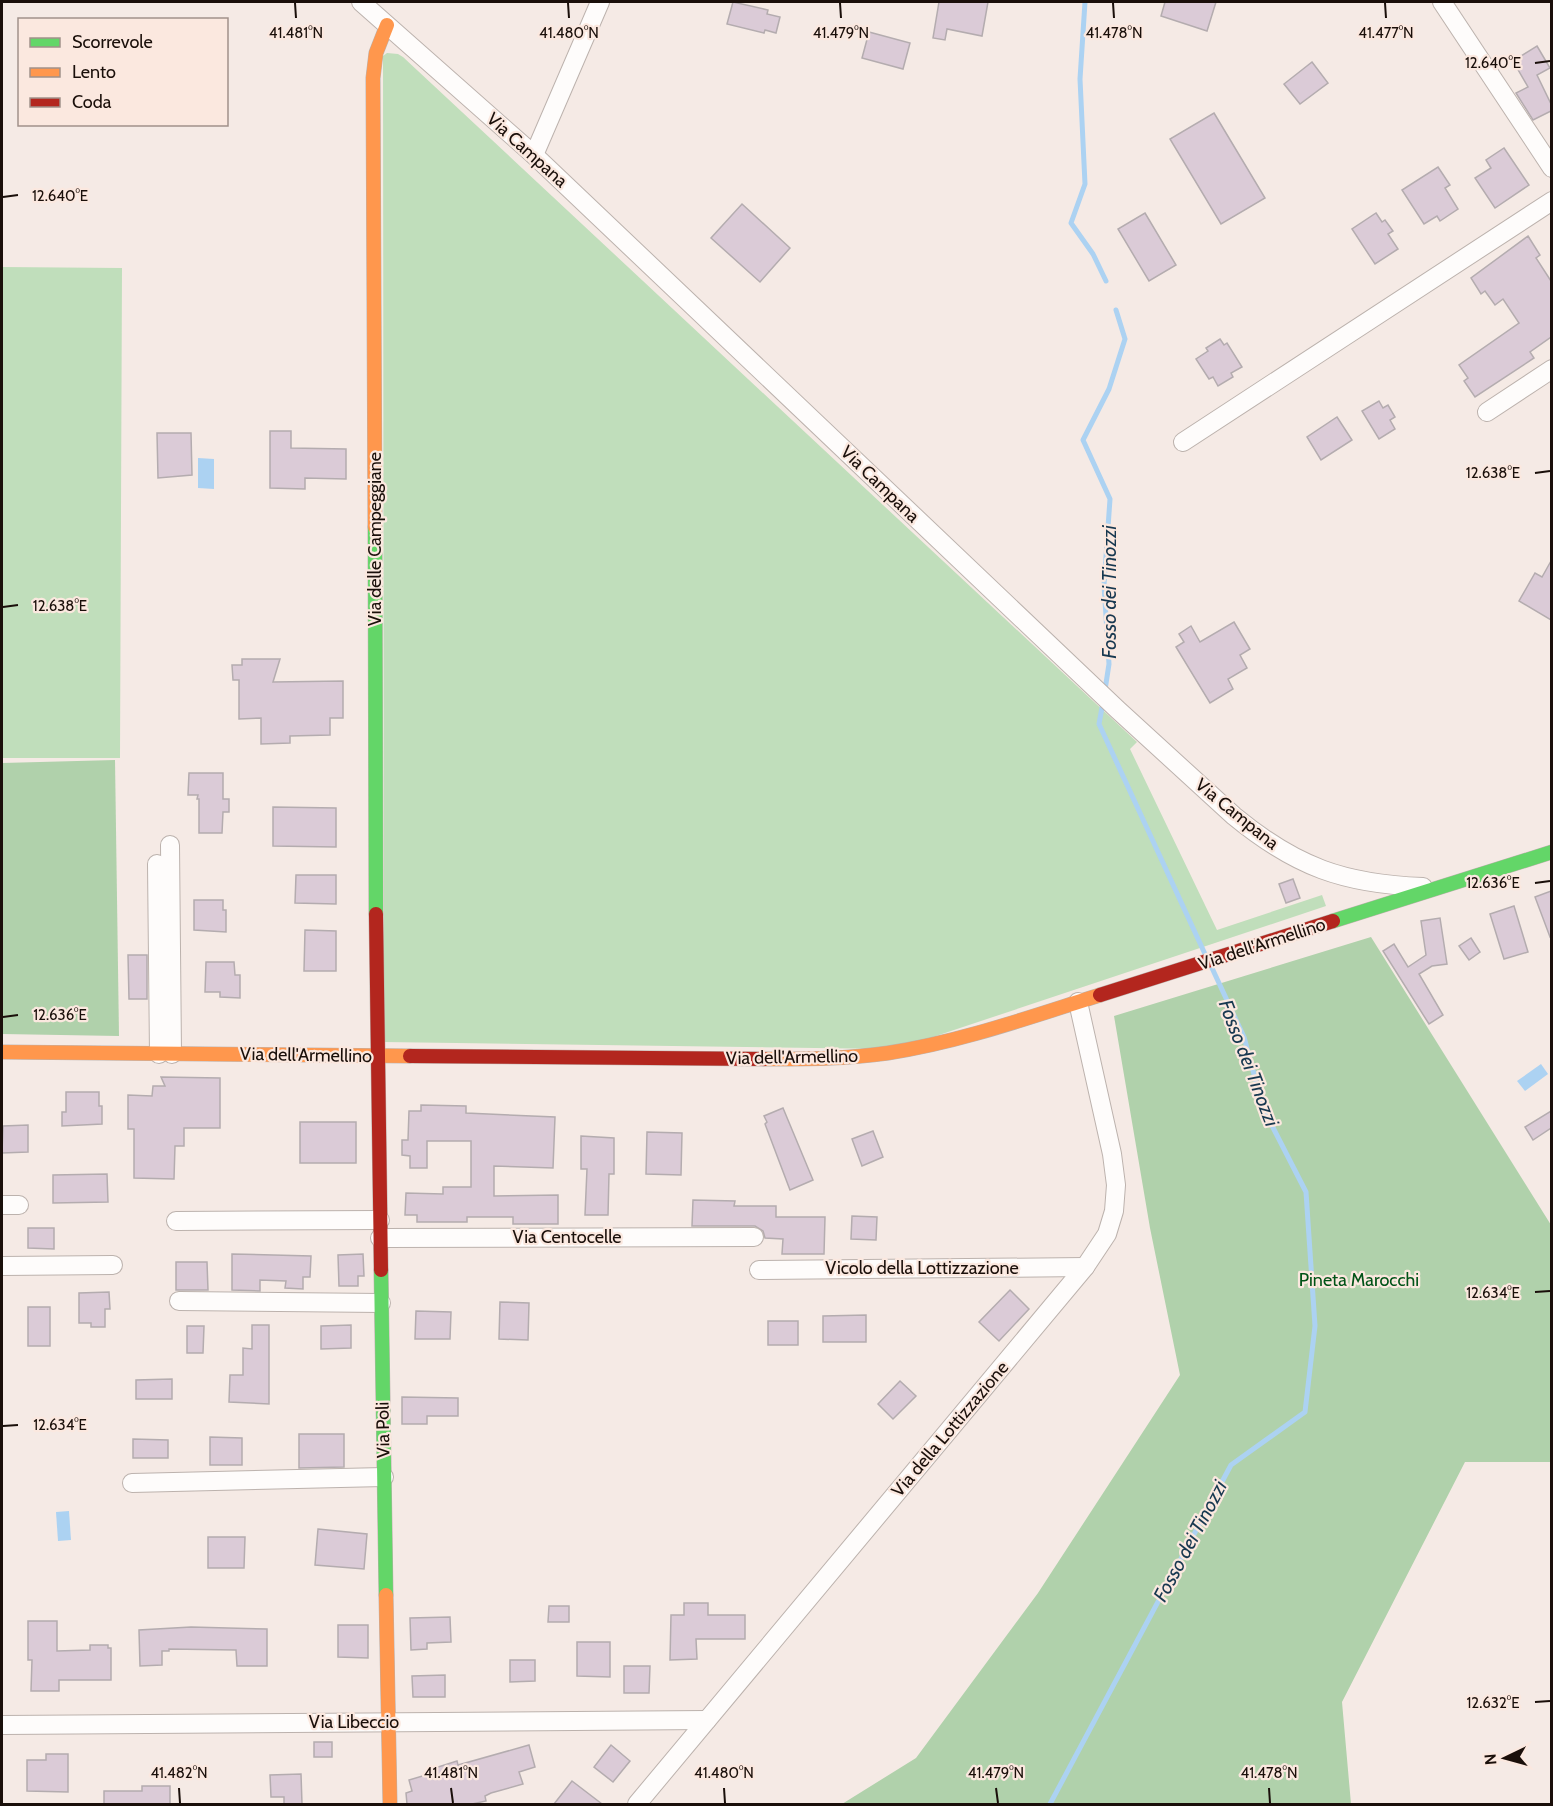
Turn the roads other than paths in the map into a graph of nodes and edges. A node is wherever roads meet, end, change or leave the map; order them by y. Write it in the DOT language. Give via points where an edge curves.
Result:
graph roads {
  1 [pos="361,2"];
  2 [pos="600,2"];
  3 [pos="1442,2"];
  4 [pos="387,25"];
  5 [pos="534,155"];
  6 [pos="1551,168"];
  7 [pos="1551,201"];
  8 [pos="1551,369"];
  9 [pos="1487,412"];
  10 [pos="1183,442"];
  11 [pos="170,845"];
  12 [pos="1551,852"];
  13 [pos="157,864"];
  14 [pos="1440,888"];
  15 [pos="1078,1002"];
  16 [pos="2,1052"];
  17 [pos="165,1054"];
  18 [pos="376,1056"];
  19 [pos="176,1221"];
  20 [pos="380,1229"];
  21 [pos="754,1237"];
  22 [pos="113,1265"];
  23 [pos="2,1266"];
  24 [pos="1085,1267"];
  25 [pos="759,1270"];
  26 [pos="179,1301"];
  27 [pos="381,1303"];
  28 [pos="384,1477"];
  29 [pos="132,1483"];
  30 [pos="707,1720"];
  31 [pos="388,1722"];
  32 [pos="2,1725"];
  33 [pos="390,1804"];
  34 [pos="637,1804"];
  1 -- 4 [label="street, Via Campana"];
  2 -- 5 [label="street"];
  3 -- 6 [label="street"];
  4 -- 5 [label="street, Via Campana"];
  4 -- 18 [label="street, Via delle Campeggiane" via="373,73"];
  5 -- 14 [label="street, Via Campana" via="1118,710 1253,832 1318,868 1361,882"];
  7 -- 10 [label="street"];
  8 -- 9 [label="street"];
  11 -- 17 [label="street"];
  12 -- 14 [label="street, Via dell'Armellino"];
  13 -- 17 [label="street"];
  14 -- 15 [label="street, Via dell'Armellino"];
  15 -- 18 [label="street, Via dell'Armellino" via="946,1041 852,1056"];
  15 -- 24 [label="street, Via della Lottizzazione" via="1116,1185 1107,1234"];
  16 -- 17 [label="street, Via dell'Armellino"];
  17 -- 18 [label="street, Via dell'Armellino"];
  18 -- 20 [label="street, Via Poli"];
  19 -- 20 [label="street, Via Centocelle"];
  20 -- 21 [label="street, Via Centocelle"];
  20 -- 27 [label="street, Via Poli"];
  22 -- 23 [label="street"];
  24 -- 25 [label="street, Vicolo della Lottizzazione"];
  24 -- 30 [label="street, Via della Lottizzazione"];
  26 -- 27 [label="street"];
  27 -- 28 [label="street, Via Poli"];
  28 -- 29 [label="street"];
  28 -- 31 [label="street, Via Poli"];
  30 -- 31 [label="street, Via Libeccio"];
  30 -- 34 [label="street, Via della Lottizzazione"];
  31 -- 32 [label="street, Via Libeccio"];
  31 -- 33 [label="street, Via Poli"];
}
